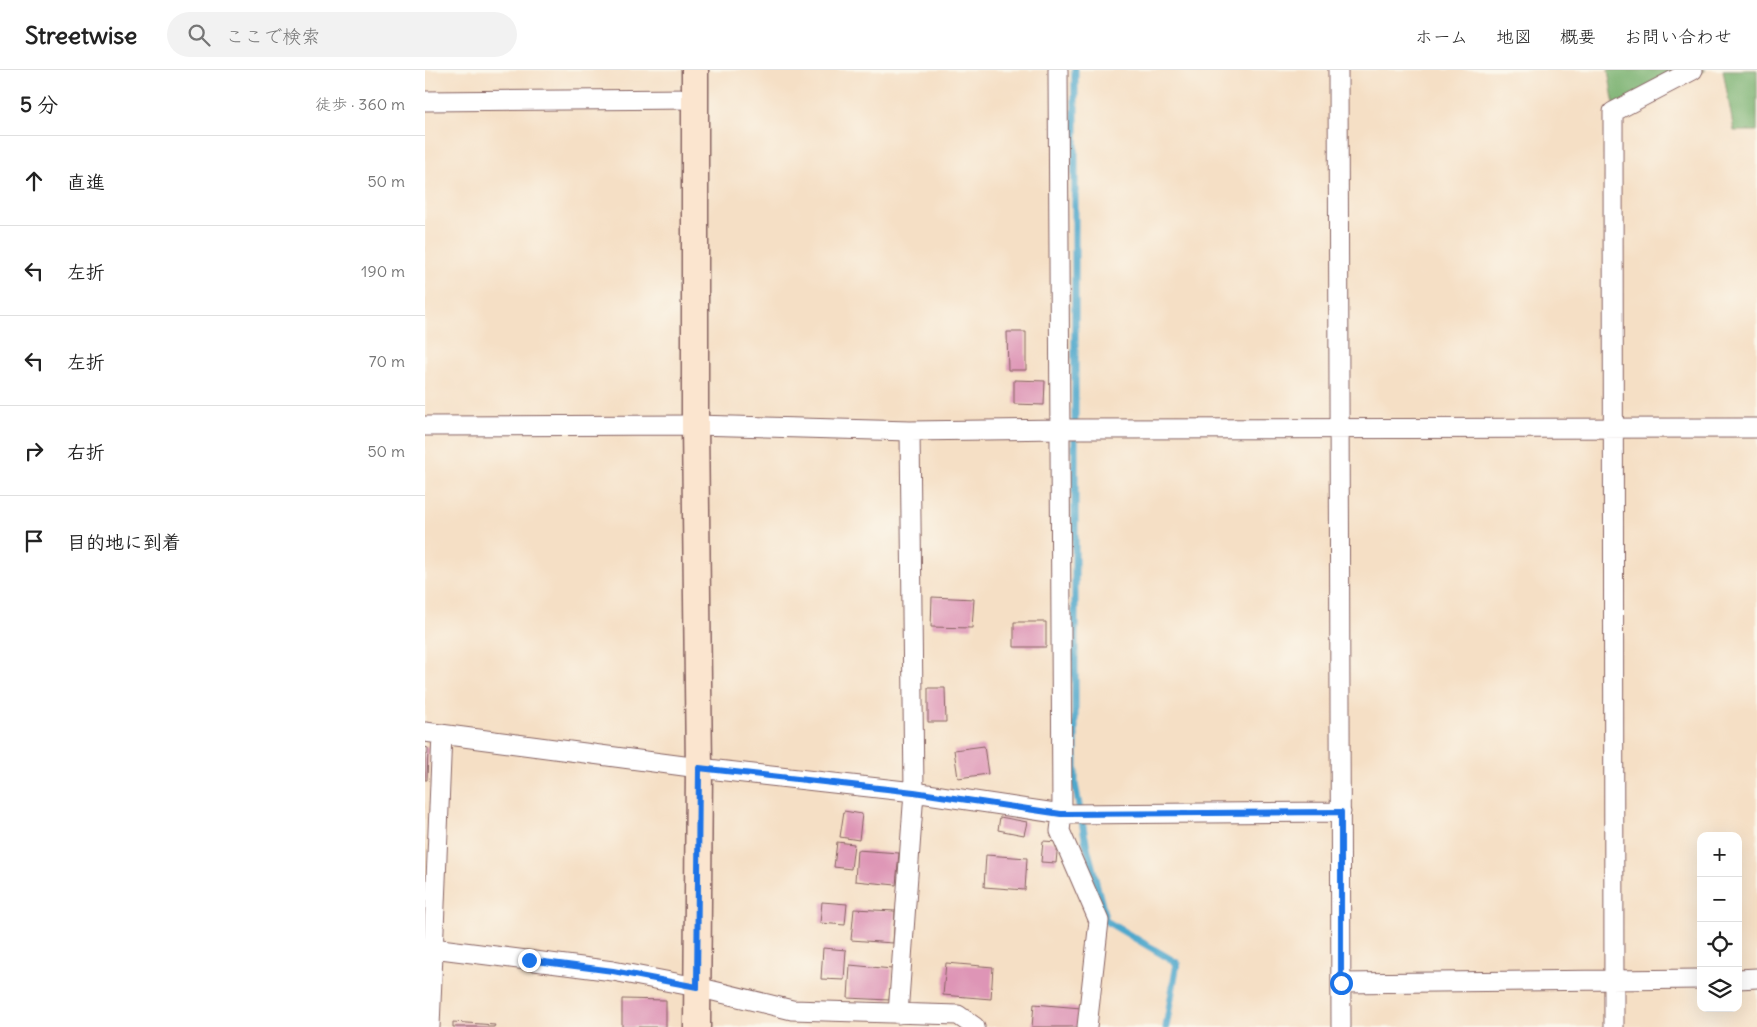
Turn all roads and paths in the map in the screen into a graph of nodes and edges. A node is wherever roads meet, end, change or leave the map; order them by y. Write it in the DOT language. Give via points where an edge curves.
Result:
graph roads {
  1 [pos="695,70"];
  2 [pos="1058,70"];
  3 [pos="1338,70"];
  4 [pos="1693,70"];
  5 [pos="695,99"];
  6 [pos="425,101"];
  7 [pos="695,425"];
  8 [pos="425,426"];
  9 [pos="1340,428"];
  10 [pos="1613,428"];
  11 [pos="1757,428"];
  12 [pos="1059,429"];
  13 [pos="910,431"];
  14 [pos="433,733"];
  15 [pos="699,768"];
  16 [pos="914,792"];
  17 [pos="1341,812"];
  18 [pos="1061,814"];
  19 [pos="429,947"];
  20 [pos="1757,978"];
  21 [pos="1697,979"];
  22 [pos="1742,979"];
  23 [pos="1614,980"];
  24 [pos="1341,983"];
  25 [pos="697,987"];
  26 [pos="898,1014"];
  27 [pos="430,1027"];
  28 [pos="697,1027"];
  29 [pos="975,1027"];
  30 [pos="1087,1027"];
  31 [pos="1341,1027"];
  32 [pos="1614,1027"];
  1 -- 5 [label="street"];
  2 -- 12 [label="street"];
  3 -- 9 [label="street"];
  4 -- 10 [label="street" via="1613,112"];
  5 -- 6 [label="street"];
  5 -- 7 [label="street"];
  7 -- 8 [label="street"];
  7 -- 13 [label="street"];
  7 -- 15 [label="street"];
  9 -- 10 [label="street"];
  9 -- 12 [label="street"];
  9 -- 17 [label="street"];
  10 -- 11 [label="street"];
  10 -- 23 [label="street"];
  12 -- 13 [label="street"];
  12 -- 18 [label="street"];
  13 -- 16 [label="street"];
  14 -- 15 [label="street"];
  14 -- 19 [label="street"];
  15 -- 16 [label="street"];
  15 -- 25 [label="street"];
  16 -- 18 [label="street"];
  16 -- 26 [label="street"];
  17 -- 18 [label="street"];
  17 -- 24 [label="street"];
  18 -- 30 [label="street" via="1060,831 1099,921"];
  19 -- 25 [label="street" via="613,971"];
  19 -- 27 [label="street"];
  20 -- 22 [label="street"];
  21 -- 23 [label="street"];
  23 -- 24 [label="street"];
  23 -- 32 [label="street"];
  24 -- 31 [label="street"];
  25 -- 26 [label="street" via="792,1010"];
  25 -- 28 [label="street"];
  26 -- 29 [label="street" via="958,1016"];
}
